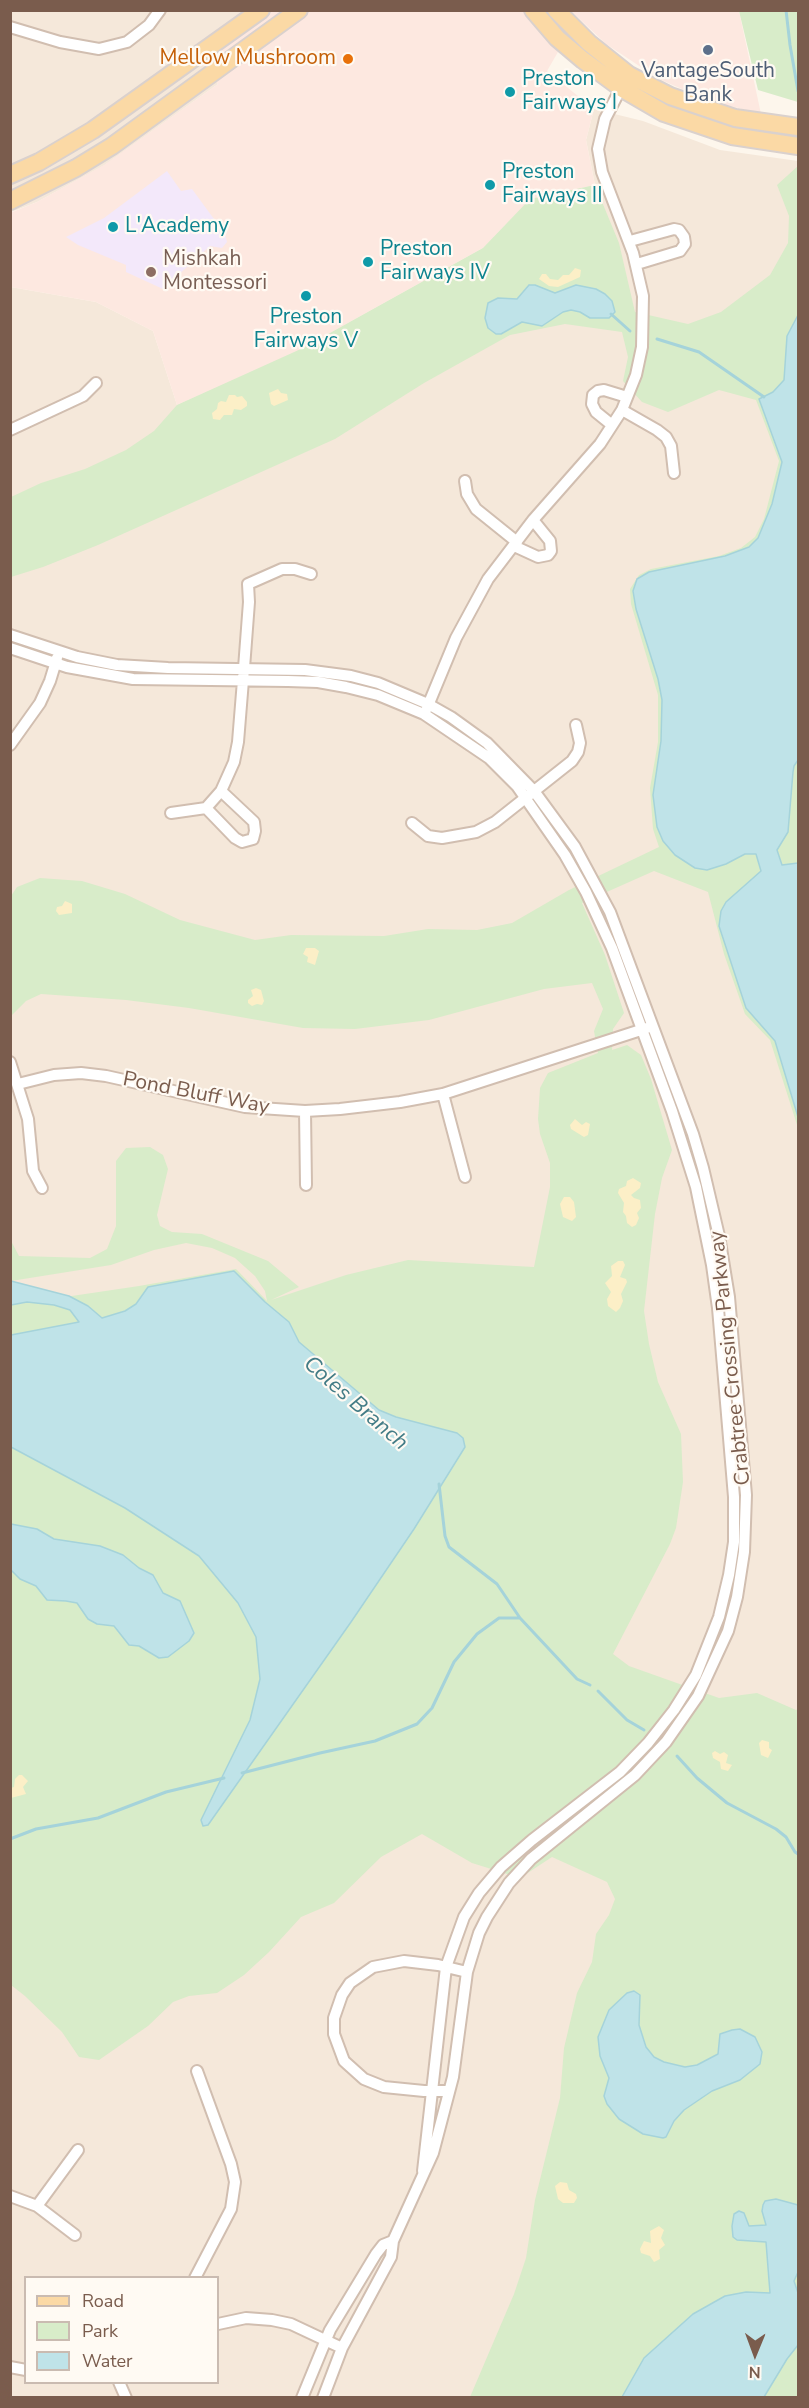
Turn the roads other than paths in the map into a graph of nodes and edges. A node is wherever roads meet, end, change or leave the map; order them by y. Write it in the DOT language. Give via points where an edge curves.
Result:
graph roads {
  1 [pos="160,10"];
  2 [pos="261,10"];
  3 [pos="298,10"];
  4 [pos="533,10"];
  5 [pos="556,10"];
  6 [pos="10,27"];
  7 [pos="621,88"];
  8 [pos="798,127"];
  9 [pos="798,146"];
  10 [pos="11,173"];
  11 [pos="15,199"];
  12 [pos="630,241"];
  13 [pos="637,264"];
  14 [pos="96,383"];
  15 [pos="627,397"];
  16 [pos="622,410"];
  17 [pos="612,425"];
  18 [pos="10,430"];
  19 [pos="674,473"];
  20 [pos="465,481"];
  21 [pos="533,520"];
  22 [pos="515,544"];
  23 [pos="311,574"];
  24 [pos="10,635"];
  25 [pos="10,648"];
  26 [pos="57,657"];
  27 [pos="244,668"];
  28 [pos="243,681"];
  29 [pos="426,709"];
  30 [pos="576,725"];
  31 [pos="10,745"];
  32 [pos="220,791"];
  33 [pos="530,794"];
  34 [pos="206,808"];
  35 [pos="171,813"];
  36 [pos="412,823"];
  37 [pos="653,1026"];
  38 [pos="641,1030"];
  39 [pos="10,1062"];
  40 [pos="18,1084"];
  41 [pos="443,1094"];
  42 [pos="305,1111"];
  43 [pos="465,1177"];
  44 [pos="306,1185"];
  45 [pos="42,1188"];
  46 [pos="446,1967"];
  47 [pos="467,1972"];
  48 [pos="197,2071"];
  49 [pos="431,2091"];
  50 [pos="449,2091"];
  51 [pos="78,2151"];
  52 [pos="423,2174"];
  53 [pos="10,2196"];
  54 [pos="37,2206"];
  55 [pos="75,2235"];
  56 [pos="393,2241"];
  57 [pos="196,2276"];
  58 [pos="219,2324"];
  59 [pos="324,2340"];
  60 [pos="342,2348"];
  61 [pos="302,2397"];
  62 [pos="323,2397"];
  1 -- 6 [label="street" via="149,25 127,42 99,49"];
  2 -- 10 [label="main road" via="93,130 39,162"];
  3 -- 11 [label="main road" via="112,146"];
  4 -- 7 [label="main road" via="557,38"];
  5 -- 8 [label="main road" via="629,75 670,96 735,118"];
  7 -- 9 [label="main road" via="664,113 707,129"];
  7 -- 12 [label="street" via="604,119 598,149 602,172"];
  10 -- 11 [label="street"];
  12 -- 13 [label="street"];
  12 -- 13 [label="street" via="674,229 684,237 680,251"];
  13 -- 15 [label="street" via="643,296 643,333 640,360"];
  14 -- 18 [label="street" via="83,396"];
  15 -- 16 [label="street"];
  15 -- 17 [label="street" via="604,390 593,394 596,412"];
  16 -- 17 [label="street"];
  16 -- 19 [label="street" via="666,437"];
  17 -- 21 [label="street"];
  20 -- 22 [label="street" via="476,509"];
  21 -- 22 [label="street"];
  21 -- 22 [label="street" via="550,541 548,555 538,557"];
  22 -- 29 [label="street" via="476,598"];
  23 -- 27 [label="street" via="282,569 248,584"];
  24 -- 26 [label="street, Crabtree Crossing Parkway"];
  25 -- 26 [label="street, Crabtree Crossing Parkway"];
  26 -- 27 [label="street, Crabtree Crossing Parkway" via="141,667"];
  26 -- 28 [label="street, Crabtree Crossing Parkway" via="81,670 133,679"];
  26 -- 31 [label="street" via="40,703"];
  27 -- 28 [label="street"];
  27 -- 29 [label="street, Crabtree Crossing Parkway" via="351,676 386,687"];
  28 -- 29 [label="street, Crabtree Crossing Parkway" via="334,684"];
  28 -- 32 [label="street" via="234,762"];
  29 -- 33 [label="street, Crabtree Crossing Parkway" via="451,717 487,743"];
  30 -- 33 [label="street" via="578,753"];
  32 -- 34 [label="street"];
  32 -- 34 [label="street" via="254,822 253,838 242,842"];
  33 -- 36 [label="street" via="495,822 463,836 433,838"];
  33 -- 37 [label="street, Crabtree Crossing Parkway" via="575,847 598,886"];
  33 -- 38 [label="street, Crabtree Crossing Parkway" via="584,887 612,948"];
  34 -- 35 [label="street"];
  37 -- 38 [label="street, Pond Bluff Way"];
  37 -- 47 [label="street, Crabtree Crossing Parkway" via="704,1168 726,1280 746,1489 745,1539 736,1597 728,1631 707,1678 678,1726 635,1774 521,1869 487,1917"];
  38 -- 41 [label="street, Pond Bluff Way"];
  38 -- 46 [label="street, Crabtree Crossing Parkway" via="686,1153 712,1264 734,1497 729,1575 710,1642 696,1675 674,1710 620,1772 532,1840 488,1881 464,1917"];
  39 -- 40 [label="street"];
  40 -- 42 [label="street, Pond Bluff Way" via="54,1075 87,1073 234,1105"];
  40 -- 45 [label="street" via="30,1133 33,1171"];
  41 -- 42 [label="street, Pond Bluff Way"];
  41 -- 43 [label="street"];
  42 -- 44 [label="street"];
  46 -- 47 [label="street"];
  46 -- 49 [label="street, Crabtree Crossing Parkway"];
  46 -- 49 [label="street" via="404,1961 373,1967 350,1983 334,2018 338,2048 354,2072 384,2087"];
  47 -- 50 [label="street, Crabtree Crossing Parkway"];
  48 -- 57 [label="street" via="235,2182 231,2209"];
  49 -- 50 [label="street"];
  49 -- 52 [label="street, Crabtree Crossing Parkway"];
  50 -- 52 [label="street, Crabtree Crossing Parkway" via="433,2153"];
  51 -- 54 [label="street"];
  52 -- 56 [label="street, Crabtree Crossing Parkway"];
  53 -- 54 [label="street"];
  54 -- 55 [label="street"];
  56 -- 59 [label="street, Crabtree Crossing Parkway" via="376,2254"];
  56 -- 60 [label="street, Crabtree Crossing Parkway" via="391,2257"];
  58 -- 59 [label="street" via="246,2318 272,2320 291,2324"];
  59 -- 60 [label="street"];
  59 -- 61 [label="street, Crabtree Crossing Parkway"];
  60 -- 62 [label="street, Crabtree Crossing Parkway"];
}
